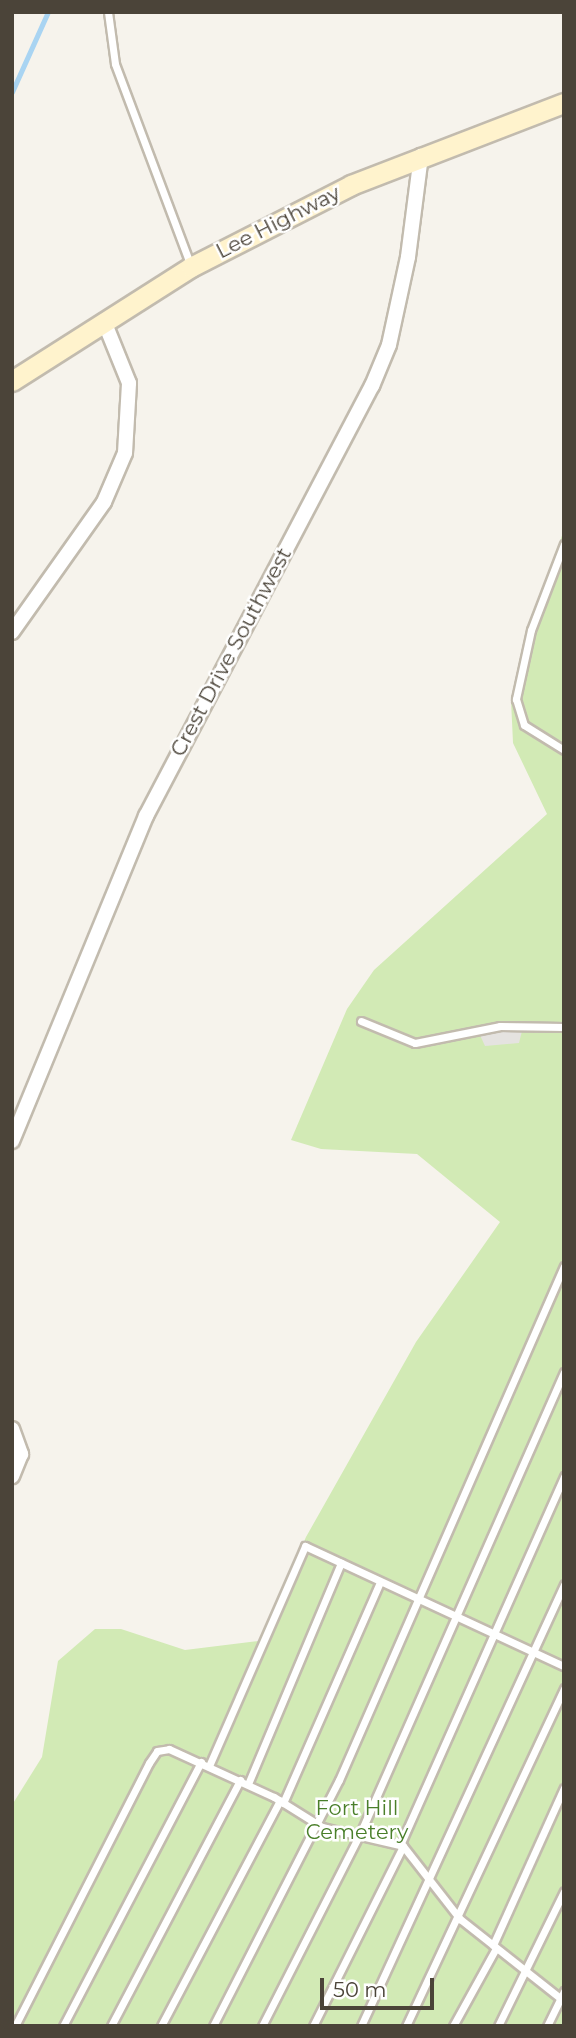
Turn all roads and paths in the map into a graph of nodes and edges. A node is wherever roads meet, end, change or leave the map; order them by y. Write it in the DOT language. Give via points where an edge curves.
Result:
graph roads {
  1 [pos="108,12"];
  2 [pos="564,103"];
  3 [pos="421,156"];
  4 [pos="191,267"];
  5 [pos="104,321"];
  6 [pos="12,381"];
  7 [pos="564,544"];
  8 [pos="12,632"];
  9 [pos="564,750"];
  10 [pos="360,1021"];
  11 [pos="564,1027"];
  12 [pos="12,1141"];
  13 [pos="564,1266"];
  14 [pos="564,1372"];
  15 [pos="12,1429"];
  16 [pos="12,1476"];
  17 [pos="564,1476"];
  18 [pos="341,1563"];
  19 [pos="380,1582"];
  20 [pos="564,1584"];
  21 [pos="419,1598"];
  22 [pos="457,1617"];
  23 [pos="495,1635"];
  24 [pos="534,1652"];
  25 [pos="564,1666"];
  26 [pos="564,1688"];
  27 [pos="201,1762"];
  28 [pos="209,1766"];
  29 [pos="240,1780"];
  30 [pos="248,1784"];
  31 [pos="564,1788"];
  32 [pos="282,1802"];
  33 [pos="317,1824"];
  34 [pos="359,1836"];
  35 [pos="402,1846"];
  36 [pos="431,1882"];
  37 [pos="564,1891"];
  38 [pos="460,1919"];
  39 [pos="494,1946"];
  40 [pos="525,1971"];
  41 [pos="563,1997"];
  42 [pos="15,2026"];
  43 [pos="64,2026"];
  44 [pos="111,2026"];
  45 [pos="161,2026"];
  46 [pos="213,2026"];
  47 [pos="262,2026"];
  48 [pos="313,2026"];
  49 [pos="361,2026"];
  50 [pos="406,2026"];
  51 [pos="453,2026"];
  52 [pos="498,2026"];
  53 [pos="547,2026"];
  1 -- 4 [label="lane" via="115,64"];
  2 -- 3 [label="main road, Lee Highway"];
  3 -- 4 [label="main road, Lee Highway" via="351,185"];
  3 -- 12 [label="street, Crest Drive Southwest" via="408,257 389,345 372,386 146,816"];
  4 -- 5 [label="main road, Lee Highway"];
  5 -- 6 [label="main road, Lee Highway"];
  5 -- 8 [label="street" via="129,383 125,453 104,502"];
  7 -- 9 [label="lane" via="531,630 516,699 524,724"];
  10 -- 11 [label="lane" via="415,1042 500,1026"];
  13 -- 21 [label="lane"];
  14 -- 22 [label="lane"];
  15 -- 16 [label="street" via="22,1454"];
  17 -- 23 [label="lane"];
  18 -- 19 [label="lane"];
  18 -- 28 [label="lane" via="304,1546"];
  18 -- 30 [label="lane"];
  19 -- 21 [label="lane"];
  19 -- 32 [label="lane"];
  20 -- 24 [label="lane"];
  21 -- 22 [label="lane"];
  21 -- 33 [label="lane"];
  22 -- 23 [label="lane"];
  22 -- 34 [label="lane"];
  23 -- 24 [label="lane"];
  23 -- 35 [label="lane"];
  24 -- 25 [label="lane"];
  24 -- 36 [label="lane"];
  26 -- 38 [label="lane"];
  27 -- 28 [label="lane"];
  27 -- 42 [label="lane" via="169,1749 157,1751"];
  27 -- 43 [label="lane"];
  28 -- 29 [label="lane"];
  29 -- 30 [label="lane"];
  29 -- 44 [label="lane"];
  30 -- 32 [label="lane"];
  31 -- 39 [label="lane"];
  32 -- 33 [label="lane"];
  32 -- 45 [label="lane"];
  33 -- 34 [label="lane"];
  33 -- 46 [label="lane"];
  34 -- 35 [label="lane"];
  34 -- 47 [label="lane"];
  35 -- 36 [label="lane"];
  35 -- 48 [label="lane"];
  36 -- 38 [label="lane"];
  36 -- 49 [label="lane"];
  37 -- 40 [label="lane"];
  38 -- 39 [label="lane"];
  38 -- 50 [label="lane"];
  39 -- 40 [label="lane"];
  39 -- 51 [label="lane"];
  40 -- 41 [label="lane"];
  40 -- 52 [label="lane"];
  41 -- 53 [label="lane"];
}
